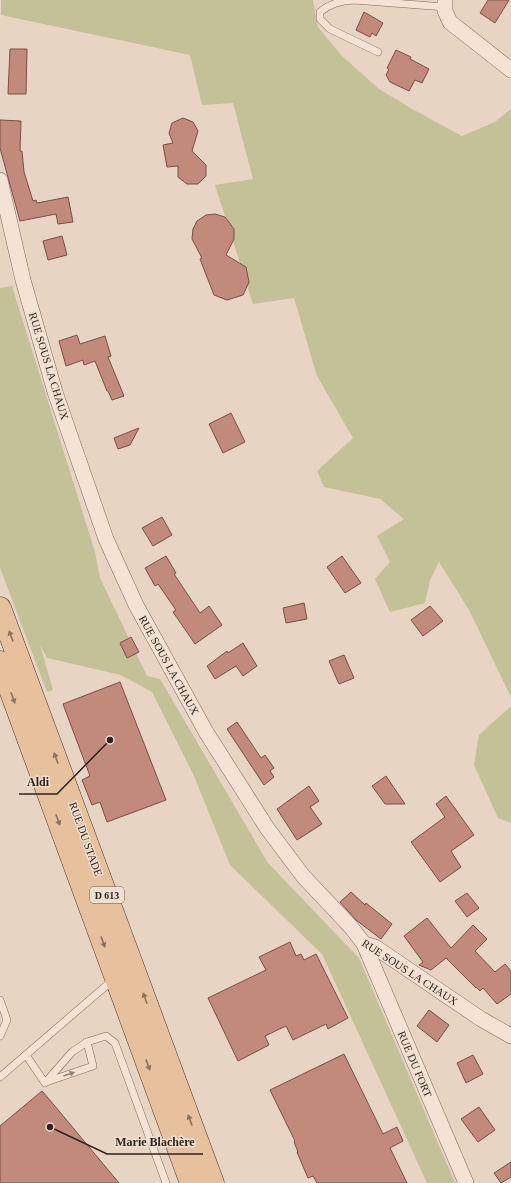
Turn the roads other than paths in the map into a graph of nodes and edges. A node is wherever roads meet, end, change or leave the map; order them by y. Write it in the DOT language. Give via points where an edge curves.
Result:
graph roads {
  1 [pos="445,3"];
  2 [pos="378,52"];
  3 [pos="511,70"];
  4 [pos="0,180"];
  5 [pos="0,608"];
  6 [pos="0,662"];
  7 [pos="364,944"];
  8 [pos="116,978"];
  9 [pos="0,1000"];
  10 [pos="0,1036"];
  11 [pos="511,1036"];
  12 [pos="87,1042"];
  13 [pos="26,1055"];
  14 [pos="0,1077"];
  15 [pos="45,1083"];
  16 [pos="166,1183"];
  17 [pos="191,1183"];
  18 [pos="213,1183"];
  19 [pos="466,1183"];
  1 -- 2 [label="lane" via="340,1 320,12 320,19 330,29"];
  1 -- 3 [label="street" via="445,11 450,22"];
  4 -- 7 [label="street, RUE SOUS LA CHAUX" via="23,280 55,392 106,539 136,604 206,732 267,828 302,876"];
  18 -- 5 [label="main road, RUE DU STADE / D 613, one-way"];
  6 -- 8 [label="main road, RUE DU STADE / D 613, one-way"];
  7 -- 11 [label="street, RUE SOUS LA CHAUX" via="375,947 481,1019"];
  7 -- 19 [label="street, RUE DU FORT"];
  8 -- 13 [label="lane"];
  8 -- 17 [label="main road, RUE DU STADE / D 613, one-way"];
  9 -- 10 [label="lane" via="7,1020"];
  12 -- 15 [label="lane" via="72,1052"];
  15 -- 12 [label="lane, one-way" via="93,1066"];
  12 -- 16 [label="lane" via="106,1036 115,1043"];
  13 -- 14 [label="lane"];
  13 -- 15 [label="lane"];
}
